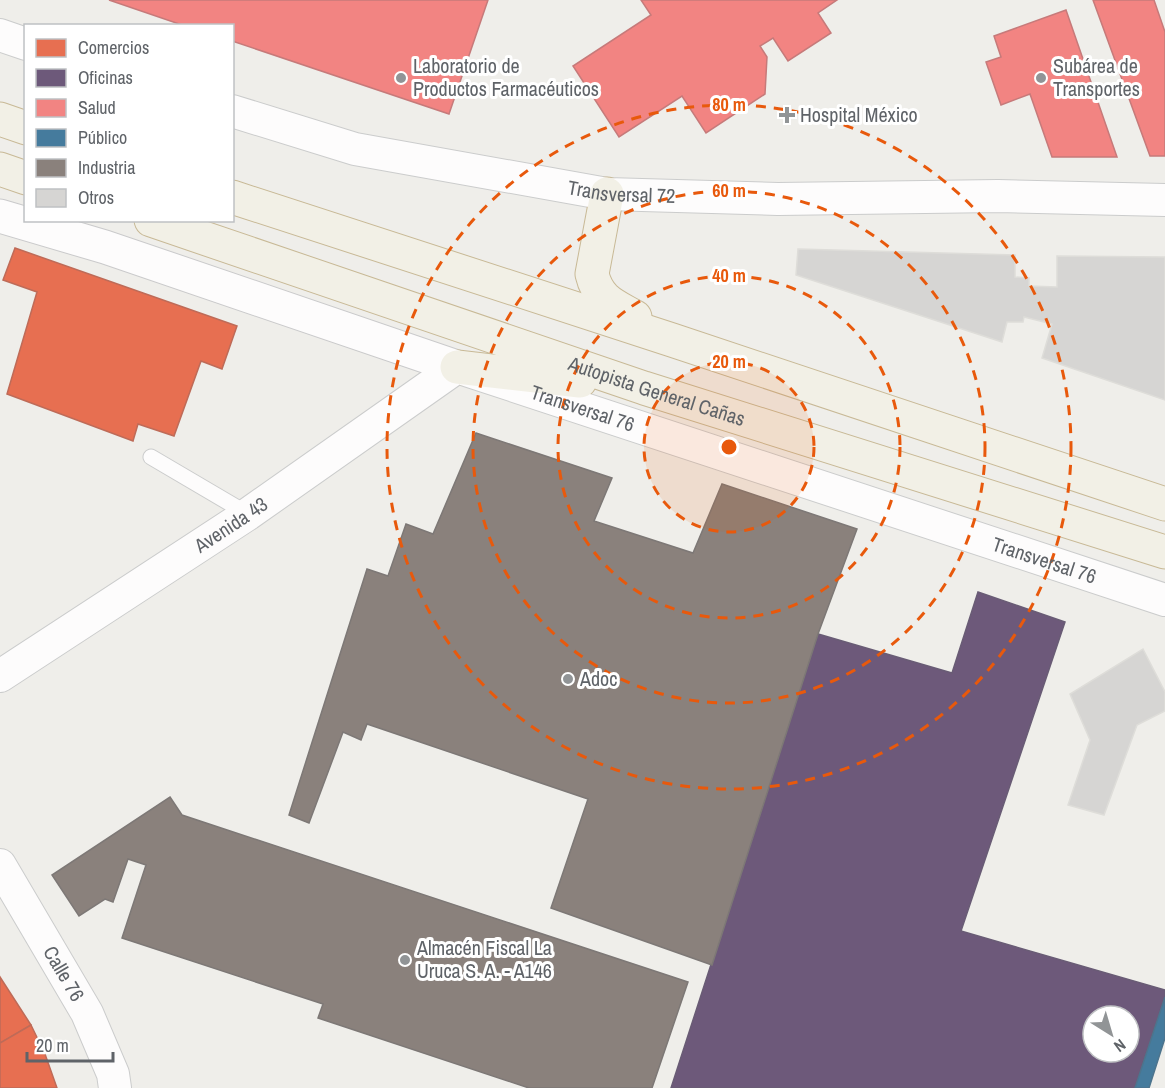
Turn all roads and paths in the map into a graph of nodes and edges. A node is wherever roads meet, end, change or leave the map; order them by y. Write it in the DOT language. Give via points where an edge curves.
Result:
graph roads {
  1 [pos="0,35"];
  2 [pos="24,43"];
  3 [pos="234,112"];
  4 [pos="0,119"];
  5 [pos="24,127"];
  6 [pos="0,169"];
  7 [pos="24,177"];
  8 [pos="607,194"];
  9 [pos="234,198"];
  10 [pos="1165,200"];
  11 [pos="0,216"];
  12 [pos="157,222"];
  13 [pos="672,340"];
  14 [pos="456,367"];
  15 [pos="644,388"];
  16 [pos="151,457"];
  17 [pos="1165,504"];
  18 [pos="248,514"];
  19 [pos="1165,552"];
  20 [pos="1165,600"];
  21 [pos="0,676"];
  22 [pos="0,865"];
  23 [pos="115,1088"];
  1 -- 2 [label="street"];
  3 -- 8 [label="street, Transversal 72" via="355,149"];
  4 -- 5 [label="highway"];
  6 -- 7 [label="highway"];
  8 -- 10 [label="street, Transversal 72" via="778,199 998,196"];
  8 -- 13 [label="highway" via="592,274 595,287 614,305"];
  9 -- 13 [label="highway"];
  11 -- 14 [label="main road, Transversal 76"];
  12 -- 15 [label="highway, Autopista General Cañas"];
  13 -- 17 [label="highway"];
  14 -- 15 [label="highway"];
  14 -- 18 [label="street, Avenida 43"];
  14 -- 20 [label="street, Transversal 76"];
  15 -- 19 [label="highway, Autopista General Cañas"];
  16 -- 18 [label="lane"];
  18 -- 21 [label="street, Avenida 43"];
  22 -- 23 [label="street, Calle 76" via="87,1013 113,1074"];
}
